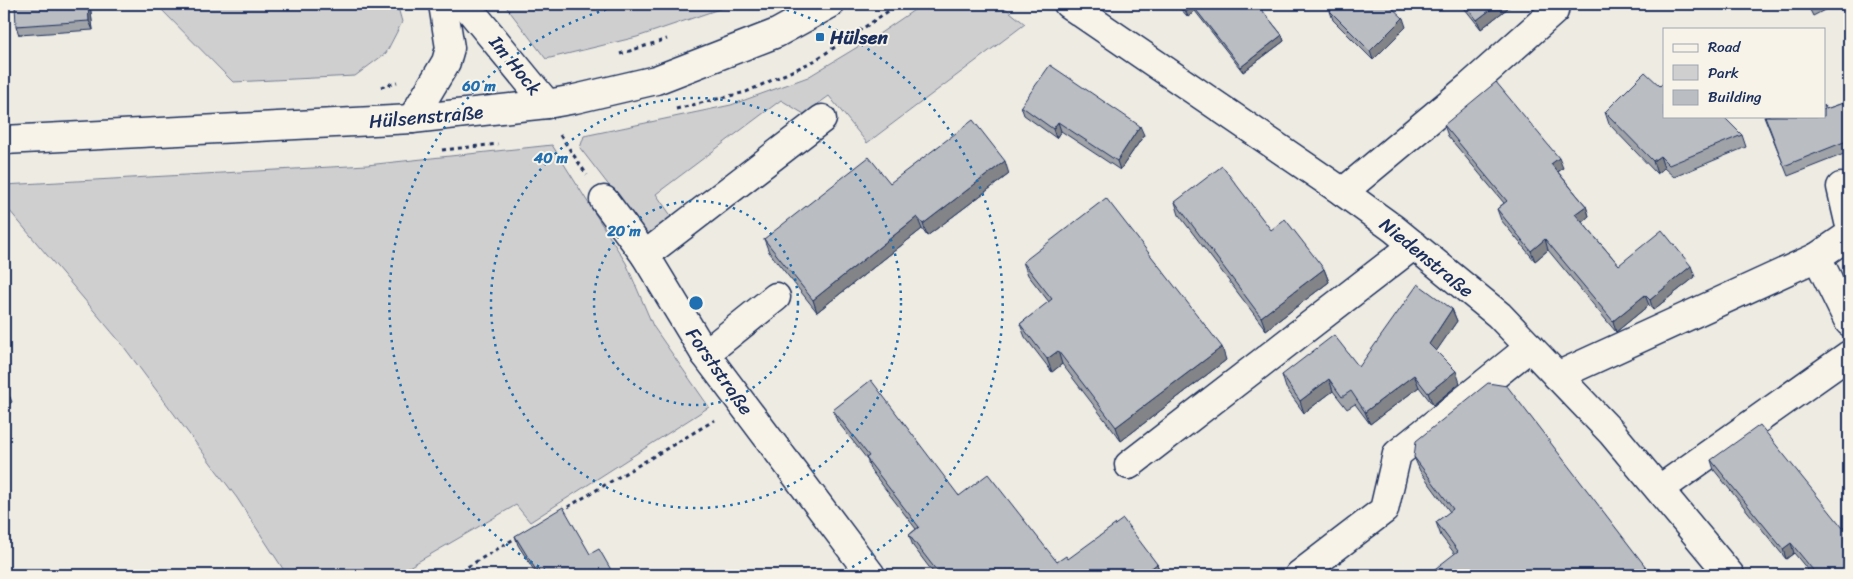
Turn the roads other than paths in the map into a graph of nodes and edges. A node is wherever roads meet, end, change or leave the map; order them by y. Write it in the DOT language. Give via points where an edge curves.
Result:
graph roads {
  1 [pos="443,4"];
  2 [pos="465,4"];
  3 [pos="830,4"];
  4 [pos="1068,4"];
  5 [pos="1554,4"];
  6 [pos="546,104"];
  7 [pos="412,119"];
  8 [pos="822,119"];
  9 [pos="4,140"];
  10 [pos="1841,187"];
  11 [pos="1343,192"];
  12 [pos="604,200"];
  13 [pos="1849,222"];
  14 [pos="1849,235"];
  15 [pos="1414,246"];
  16 [pos="645,255"];
  17 [pos="1818,257"];
  18 [pos="776,297"];
  19 [pos="1849,322"];
  20 [pos="1530,347"];
  21 [pos="705,354"];
  22 [pos="1849,355"];
  23 [pos="1557,376"];
  24 [pos="1129,465"];
  25 [pos="1660,489"];
  26 [pos="871,575"];
  27 [pos="1299,575"];
  28 [pos="1730,575"];
  1 -- 7 [label="street" via="450,48 446,62"];
  2 -- 6 [label="street, Im Hock"];
  3 -- 6 [label="street, Hülsenstraße" via="777,33 656,80"];
  4 -- 11 [label="street, Niedenstraße"];
  5 -- 11 [label="street" via="1554,11 1469,87"];
  6 -- 7 [label="street, Hülsenstraße"];
  7 -- 9 [label="street, Hülsenstraße"];
  8 -- 16 [label="street"];
  10 -- 13 [label="street"];
  11 -- 15 [label="street, Niedenstraße"];
  12 -- 16 [label="street, Forststraße"];
  14 -- 17 [label="street"];
  15 -- 20 [label="street, Niedenstraße" via="1499,315"];
  15 -- 24 [label="street"];
  16 -- 21 [label="street, Forststraße"];
  17 -- 19 [label="street"];
  17 -- 23 [label="street"];
  18 -- 21 [label="street"];
  20 -- 23 [label="street, Niedenstraße"];
  20 -- 27 [label="street" via="1397,454 1384,510"];
  21 -- 26 [label="street, Forststraße"];
  22 -- 25 [label="street"];
  23 -- 25 [label="street, Niedenstraße"];
  25 -- 28 [label="street, Niedenstraße"];
}
